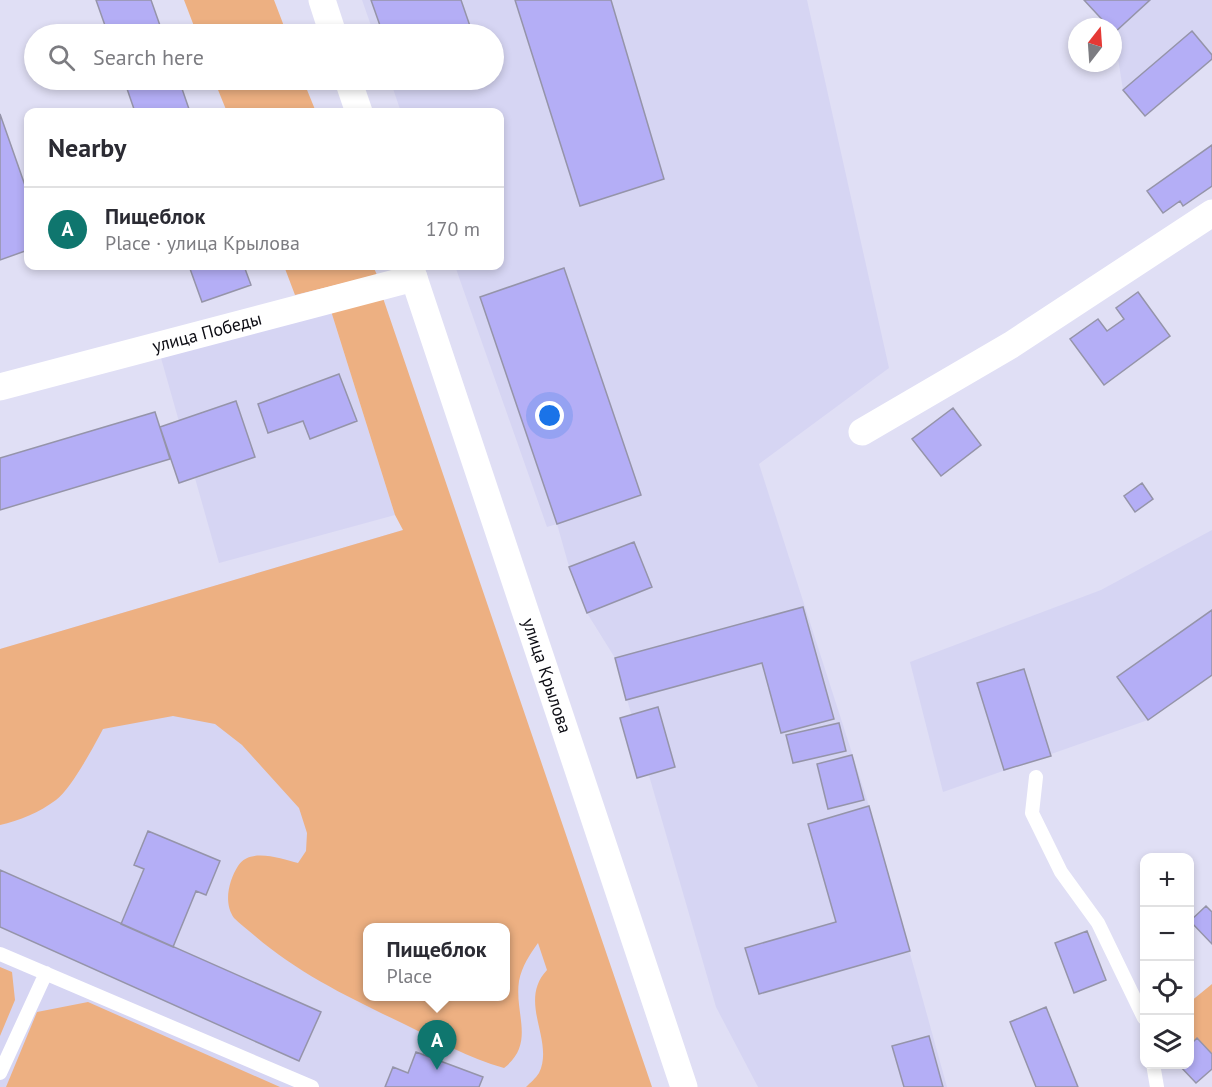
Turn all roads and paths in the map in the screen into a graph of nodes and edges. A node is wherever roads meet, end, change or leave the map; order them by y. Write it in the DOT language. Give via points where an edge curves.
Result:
graph roads {
  1 [pos="322,0"];
  2 [pos="330,24"];
  3 [pos="351,90"];
  4 [pos="358,108"];
  5 [pos="1212,213"];
  6 [pos="412,272"];
  7 [pos="0,387"];
  8 [pos="862,432"];
  9 [pos="1036,777"];
  10 [pos="0,954"];
  11 [pos="46,973"];
  12 [pos="1143,1015"];
  13 [pos="1154,1069"];
  14 [pos="0,1073"];
  15 [pos="309,1086"];
  16 [pos="684,1087"];
  17 [pos="1157,1087"];
  1 -- 2 [label="street"];
  3 -- 4 [label="street"];
  5 -- 8 [label="street" via="1011,345"];
  6 -- 7 [label="street, улица Победы"];
  6 -- 16 [label="street, улица Крылова"];
  9 -- 12 [label="lane" via="1032,813 1060,872 1098,923"];
  10 -- 11 [label="lane"];
  11 -- 14 [label="lane"];
  11 -- 15 [label="lane"];
  13 -- 17 [label="lane"];
}
